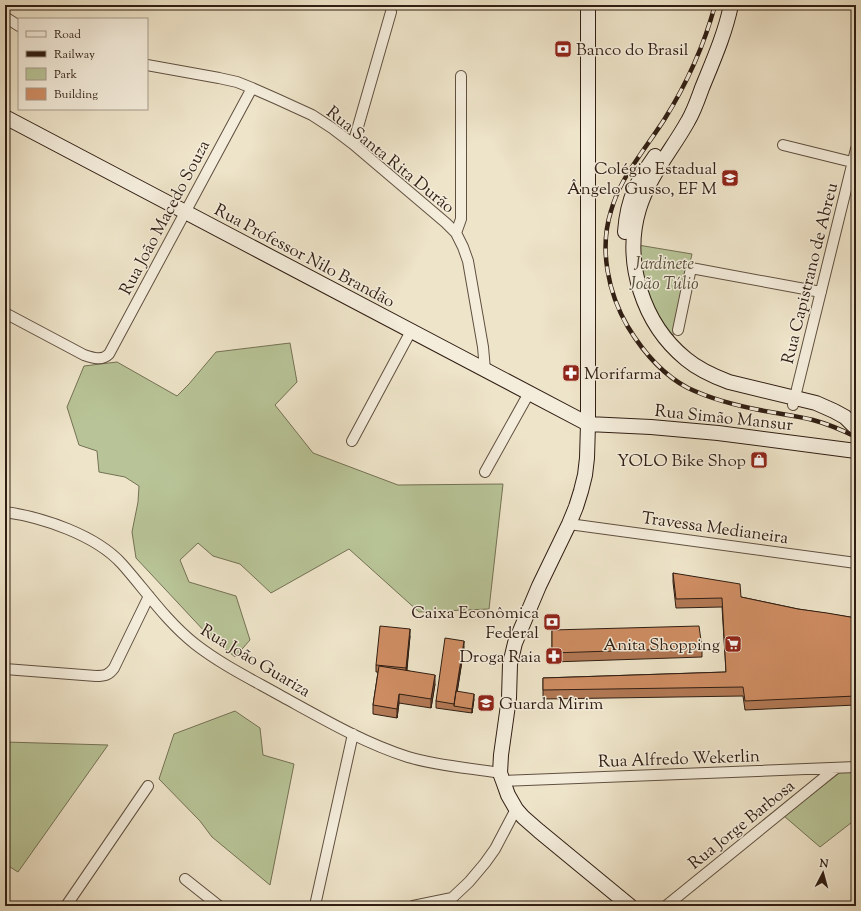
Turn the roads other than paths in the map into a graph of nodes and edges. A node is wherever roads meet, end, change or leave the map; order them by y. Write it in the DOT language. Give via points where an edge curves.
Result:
graph roads {
  1 [pos="588,5"];
  2 [pos="732,5"];
  3 [pos="391,12"];
  4 [pos="5,17"];
  5 [pos="18,25"];
  6 [pos="148,65"];
  7 [pos="461,76"];
  8 [pos="252,88"];
  9 [pos="5,118"];
  10 [pos="353,144"];
  11 [pos="783,145"];
  12 [pos="856,149"];
  13 [pos="854,163"];
  14 [pos="185,212"];
  15 [pos="456,233"];
  16 [pos="820,292"];
  17 [pos="5,313"];
  18 [pos="678,330"];
  19 [pos="411,331"];
  20 [pos="486,370"];
  21 [pos="529,393"];
  22 [pos="793,402"];
  23 [pos="588,424"];
  24 [pos="856,428"];
  25 [pos="856,436"];
  26 [pos="352,441"];
  27 [pos="856,451"];
  28 [pos="485,472"];
  29 [pos="5,512"];
  30 [pos="569,524"];
  31 [pos="856,562"];
  32 [pos="149,596"];
  33 [pos="5,669"];
  34 [pos="353,734"];
  35 [pos="856,767"];
  36 [pos="836,768"];
  37 [pos="502,777"];
  38 [pos="148,786"];
  39 [pos="516,809"];
  40 [pos="185,879"];
  41 [pos="316,901"];
  42 [pos="450,902"];
  43 [pos="621,903"];
  44 [pos="66,906"];
  45 [pos="219,906"];
  46 [pos="413,906"];
  47 [pos="666,906"];
  1 -- 23 [label="main road"];
  2 -- 22 [label="main road" via="713,63 694,109 651,180 639,208 633,240 636,275 652,318 664,337 686,359 715,377"];
  3 -- 10 [label="street"];
  4 -- 5 [label="street"];
  6 -- 8 [label="street, Rua Santa Rita Durão" via="219,78"];
  7 -- 15 [label="street" via="461,219"];
  8 -- 10 [label="street, Rua Santa Rita Durão" via="323,122"];
  8 -- 14 [label="street, Rua João Macedo Souza"];
  9 -- 14 [label="main road, Rua Professor Nilo Brandão"];
  10 -- 15 [label="street, Rua Santa Rita Durão"];
  11 -- 13 [label="street"];
  12 -- 13 [label="street, Rua Capistrano de Abreu"];
  13 -- 16 [label="street, Rua Capistrano de Abreu"];
  14 -- 17 [label="street, Rua João Macedo Souza" via="106,357 96,358 84,354"];
  14 -- 19 [label="main road, Rua Professor Nilo Brandão"];
  15 -- 20 [label="street, Rua Santa Rita Durão" via="471,274"];
  16 -- 18 [label="street" via="691,268"];
  16 -- 22 [label="street, Rua Capistrano de Abreu"];
  19 -- 20 [label="main road, Rua Professor Nilo Brandão"];
  19 -- 26 [label="street"];
  20 -- 21 [label="main road, Rua Professor Nilo Brandão"];
  21 -- 23 [label="main road, Rua Professor Nilo Brandão"];
  21 -- 28 [label="street"];
  22 -- 24 [label="main road" via="816,403 845,417"];
  22 -- 25 [label="main road" via="842,422"];
  23 -- 27 [label="main road, Rua Simão Mansur" via="718,433"];
  23 -- 30 [label="main road" via="585,475"];
  29 -- 32 [label="street, Rua João Guariza" via="48,522 97,544 121,563"];
  30 -- 31 [label="street, Travessa Medianeira"];
  30 -- 37 [label="main road" via="515,643 510,664 509,698 500,755"];
  32 -- 33 [label="street" via="110,674 96,676"];
  32 -- 34 [label="street, Rua João Guariza" via="179,630 216,659"];
  34 -- 37 [label="street, Rua João Guariza" via="421,760"];
  34 -- 41 [label="street"];
  35 -- 36 [label="street, Rua Alfredo Wekerlin"];
  36 -- 37 [label="street, Rua Alfredo Wekerlin"];
  36 -- 47 [label="street, Rua Jorge Barbosa"];
  37 -- 39 [label="main road"];
  38 -- 44 [label="street"];
  39 -- 42 [label="street" via="485,863"];
  39 -- 43 [label="main road"];
  40 -- 45 [label="street"];
  42 -- 46 [label="street"];
}
